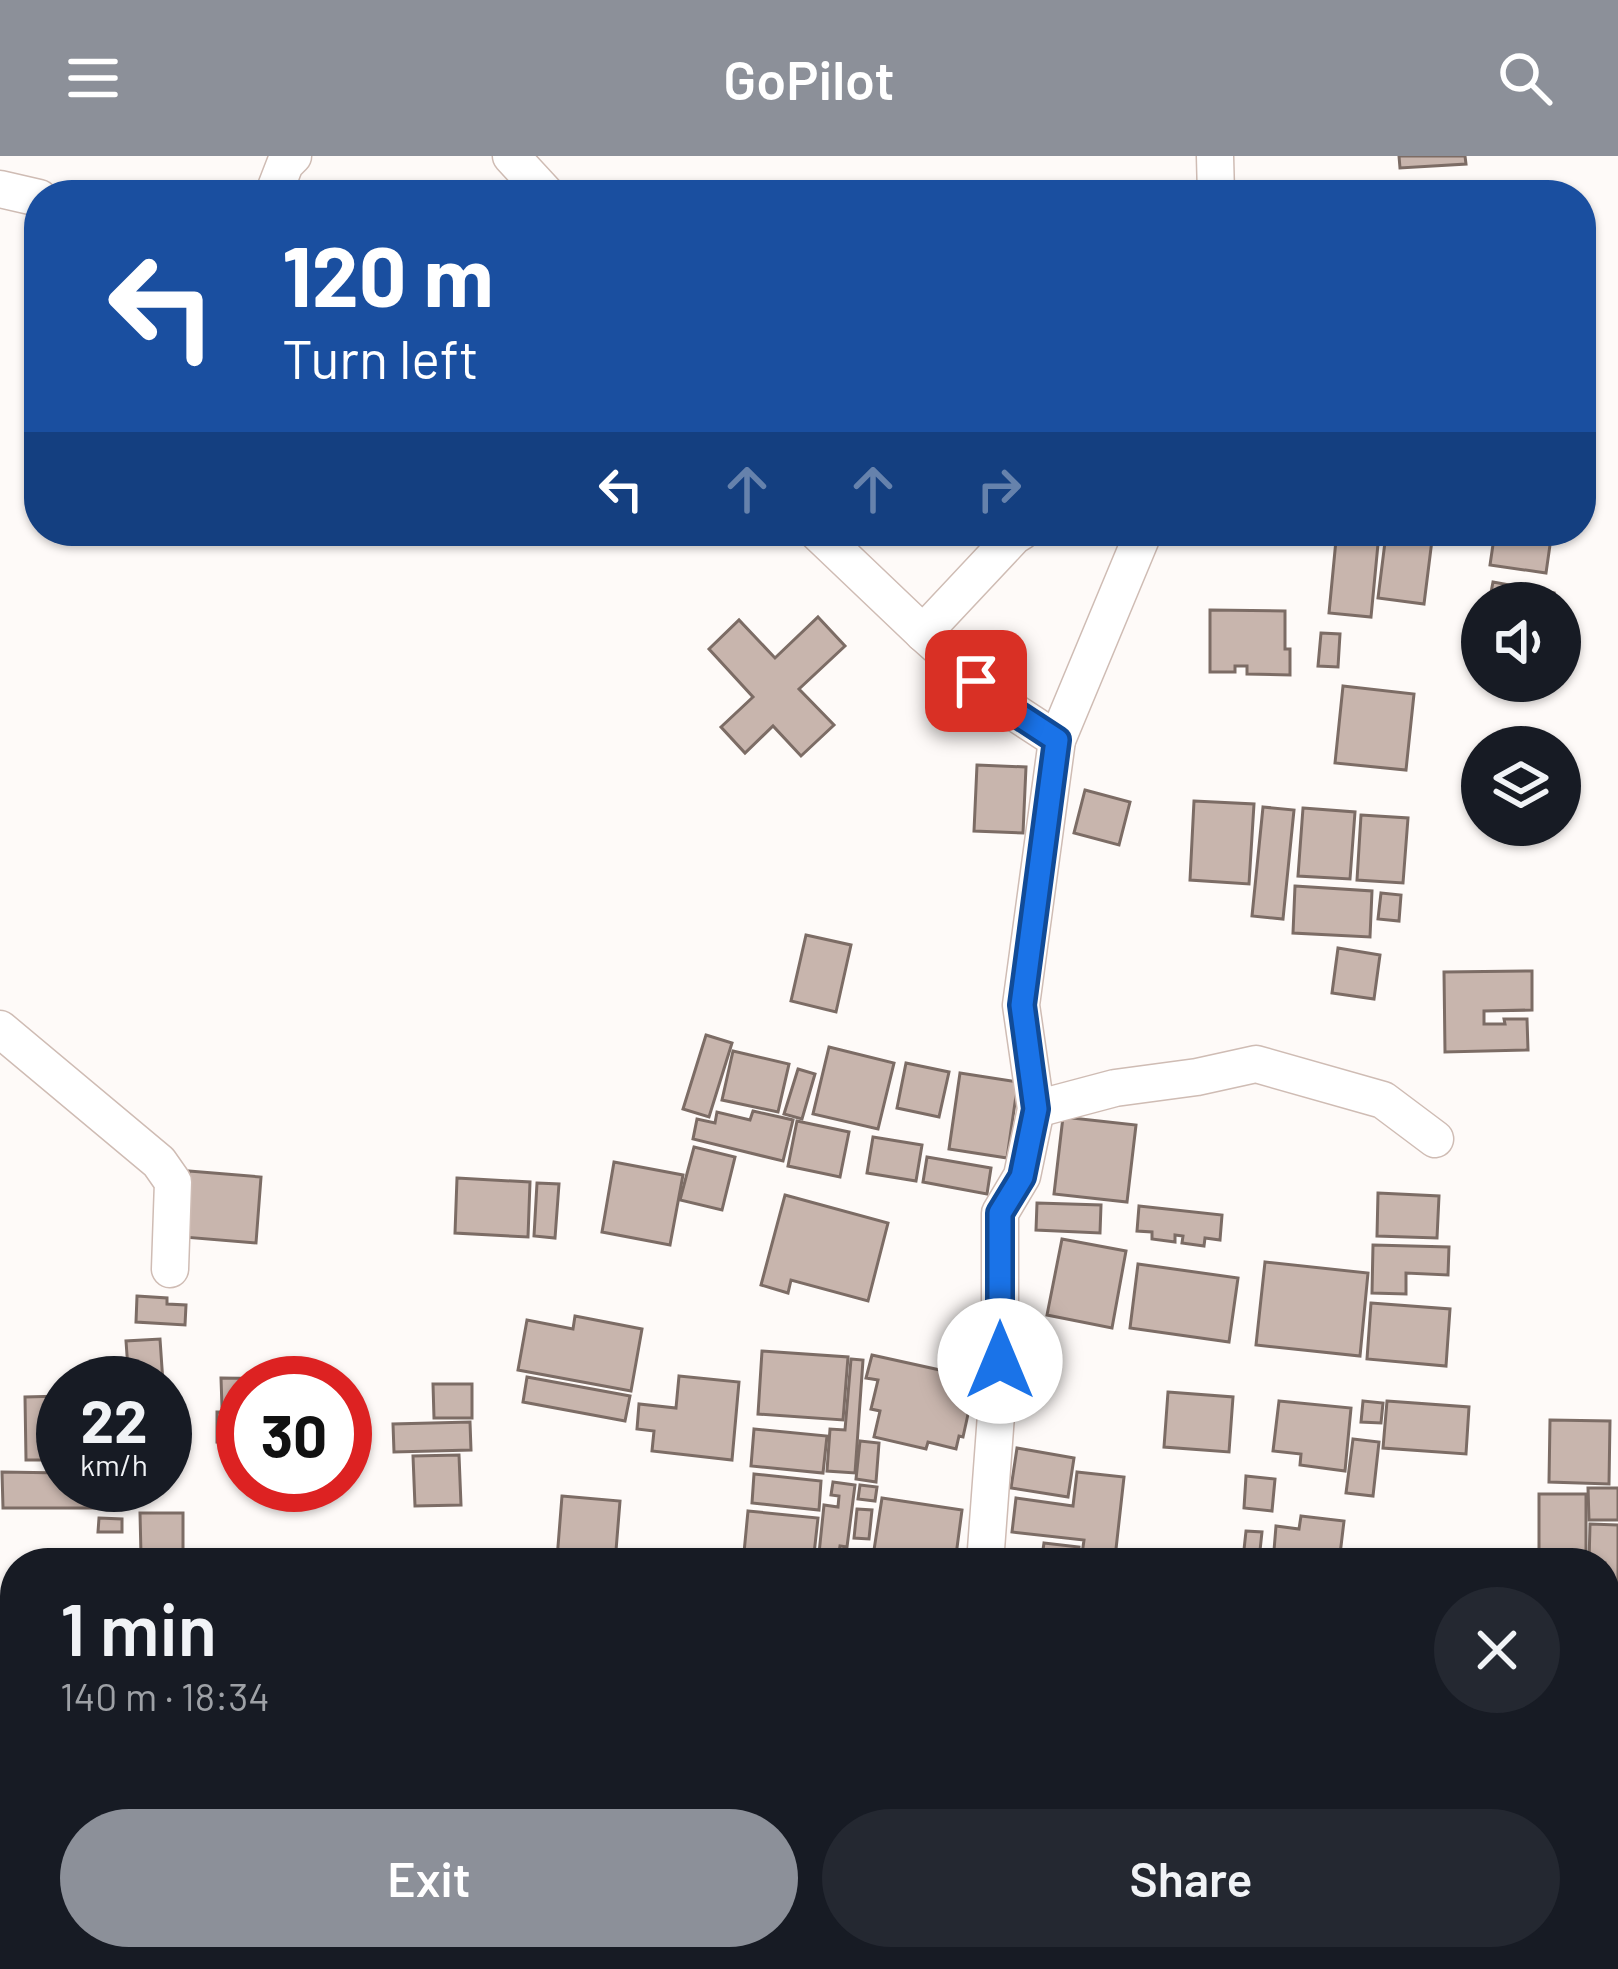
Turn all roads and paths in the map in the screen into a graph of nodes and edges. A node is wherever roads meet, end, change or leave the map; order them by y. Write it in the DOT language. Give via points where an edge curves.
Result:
graph roads {
  1 [pos="511,156"];
  2 [pos="533,180"];
  3 [pos="832,546"];
  4 [pos="1004,546"];
  5 [pos="1138,546"];
  6 [pos="923,633"];
  7 [pos="1057,740"];
  8 [pos="0,1029"];
  9 [pos="1036,1109"];
  10 [pos="1435,1139"];
  11 [pos="170,1268"];
  12 [pos="986,1548"];
  1 -- 2 [label="street"];
  3 -- 6 [label="street"];
  4 -- 6 [label="street"];
  5 -- 7 [label="street"];
  6 -- 7 [label="street"];
  7 -- 9 [label="street" via="1022,1005"];
  8 -- 11 [label="street" via="159,1162 173,1182"];
  9 -- 10 [label="street" via="1256,1064 1383,1100"];
  9 -- 12 [label="street" via="1022,1177 1000,1213 1000,1361"];
}
